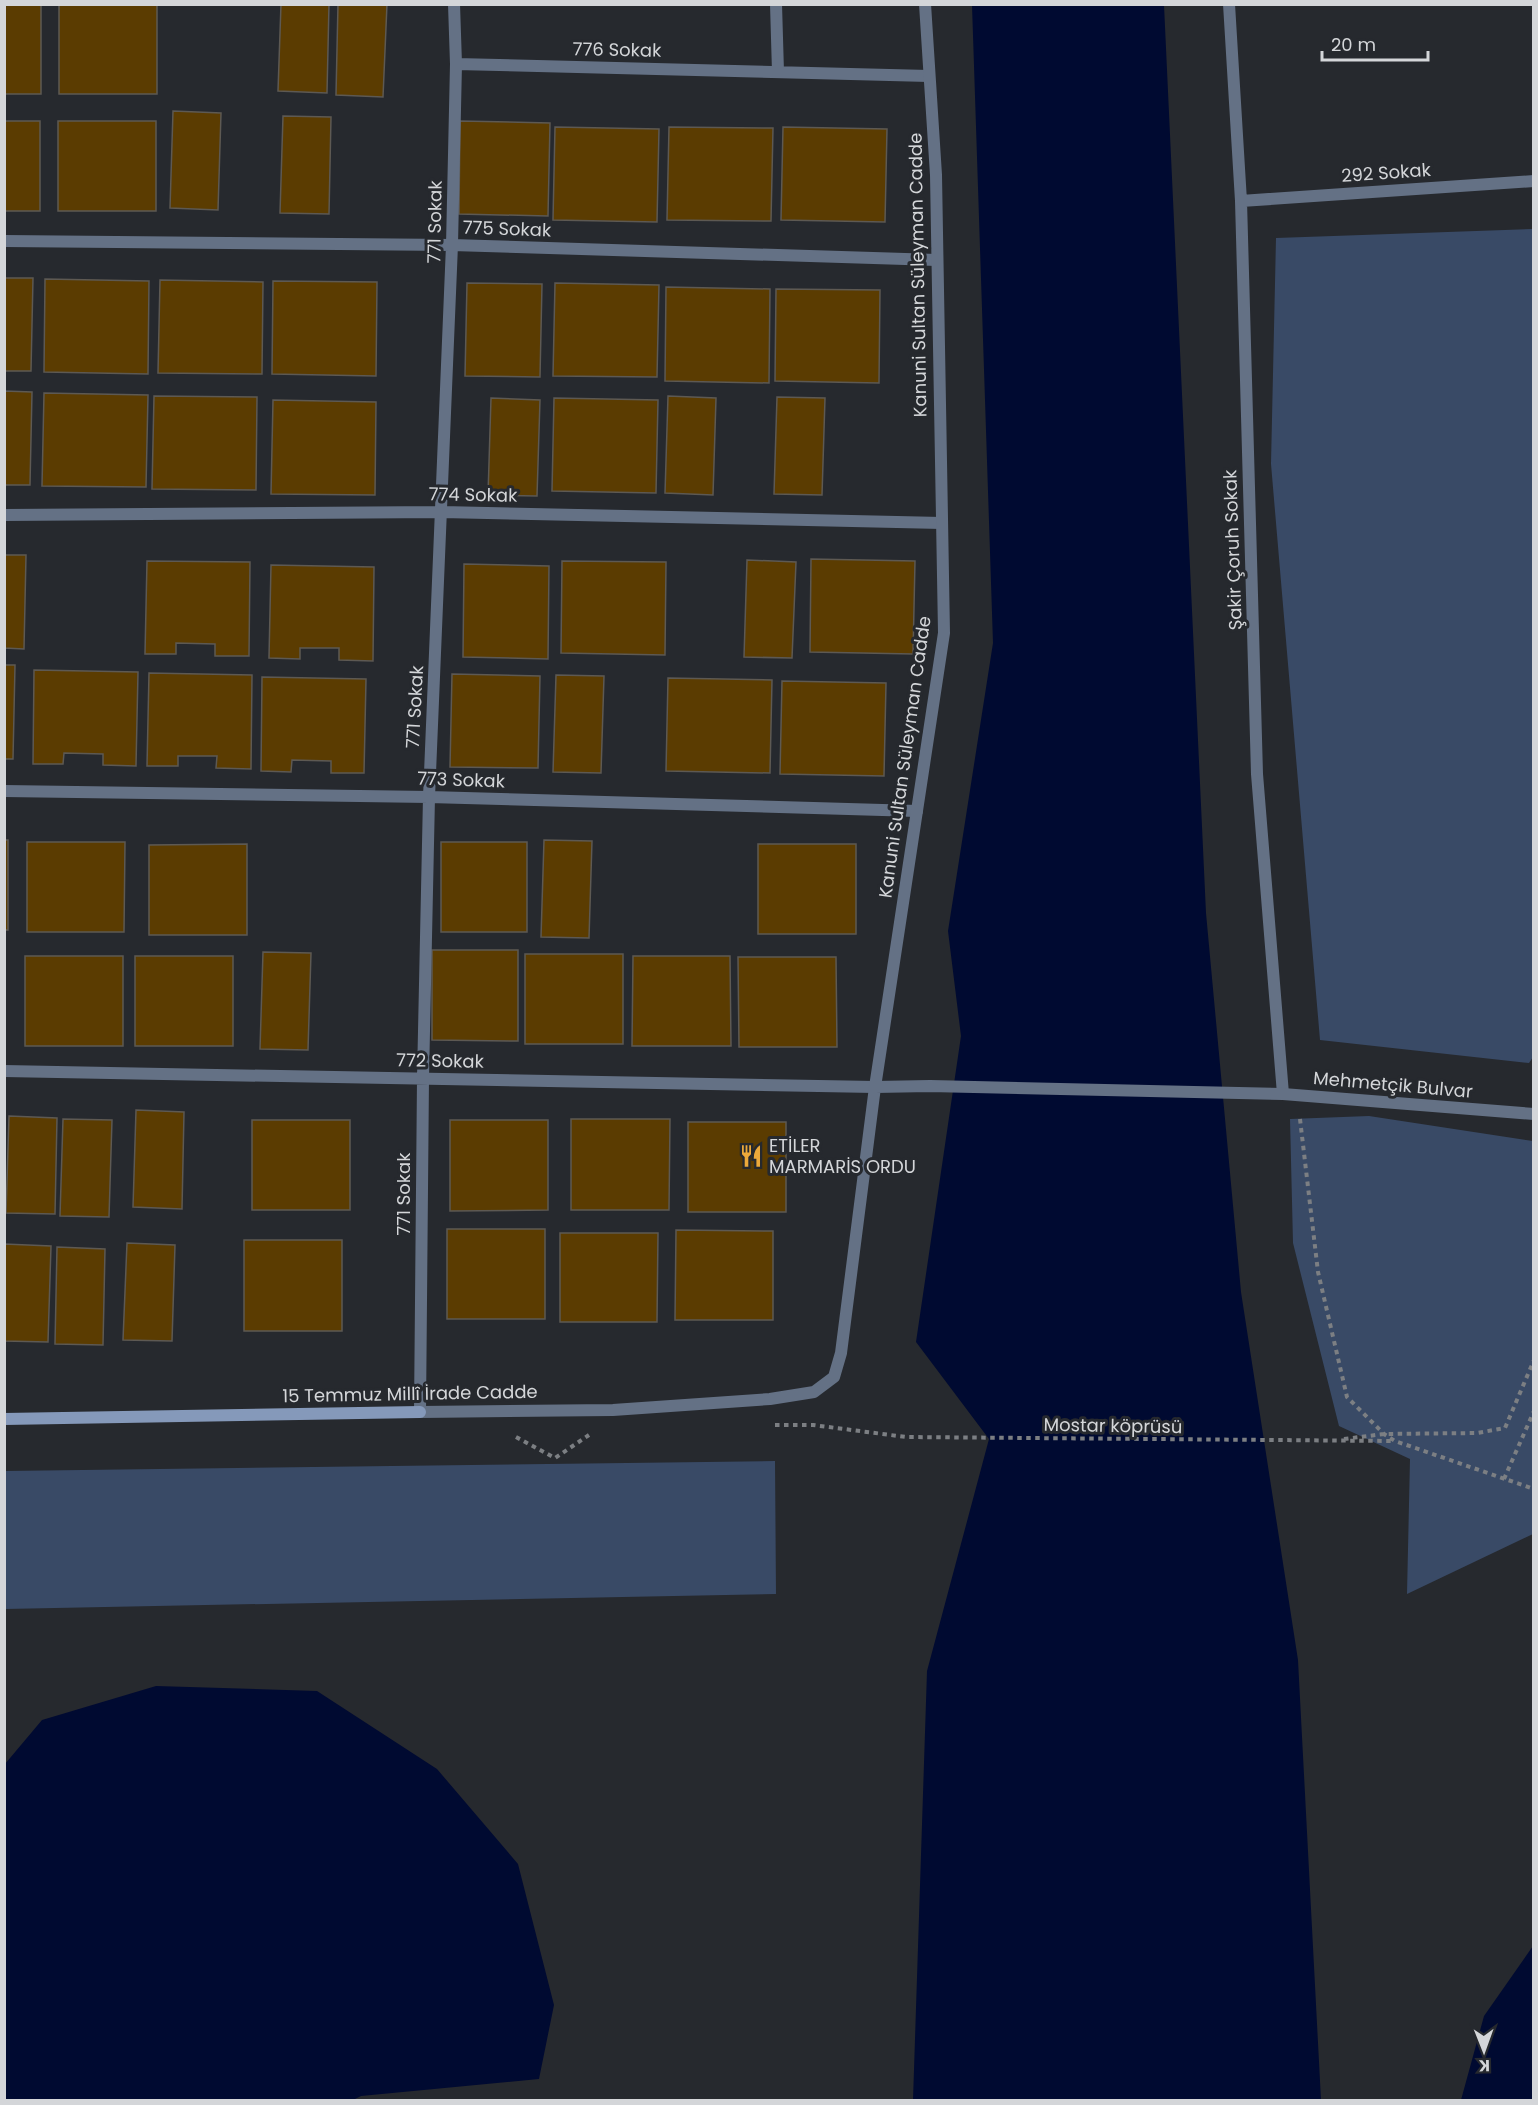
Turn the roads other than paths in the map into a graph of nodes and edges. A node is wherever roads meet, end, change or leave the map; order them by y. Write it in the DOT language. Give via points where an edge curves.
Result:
graph roads {
  1 [pos="454,4"];
  2 [pos="776,4"];
  3 [pos="925,4"];
  4 [pos="1229,4"];
  5 [pos="456,64"];
  6 [pos="778,72"];
  7 [pos="929,76"];
  8 [pos="1533,181"];
  9 [pos="1241,201"];
  10 [pos="4,241"];
  11 [pos="452,245"];
  12 [pos="937,260"];
  13 [pos="442,512"];
  14 [pos="4,515"];
  15 [pos="942,523"];
  16 [pos="4,791"];
  17 [pos="429,797"];
  18 [pos="917,812"];
  19 [pos="4,1071"];
  20 [pos="423,1078"];
  21 [pos="874,1087"];
  22 [pos="1283,1094"];
  23 [pos="1533,1114"];
  24 [pos="814,1392"];
  25 [pos="420,1412"];
  26 [pos="4,1419"];
  1 -- 5 [label="street, 771 Sokak"];
  2 -- 6 [label="street"];
  3 -- 7 [label="street, Kanuni Sultan Süleyman Cadde"];
  4 -- 9 [label="street, Şakir Çoruh Sokak"];
  5 -- 6 [label="street, 776 Sokak"];
  5 -- 11 [label="street, 771 Sokak"];
  6 -- 7 [label="street, 776 Sokak"];
  7 -- 12 [label="street, Kanuni Sultan Süleyman Cadde"];
  8 -- 9 [label="street, 292 Sokak"];
  9 -- 22 [label="street, Şakir Çoruh Sokak" via="1257,774"];
  10 -- 11 [label="street, 775 Sokak"];
  11 -- 12 [label="street, 775 Sokak"];
  11 -- 13 [label="street, 771 Sokak"];
  12 -- 15 [label="street, Kanuni Sultan Süleyman Cadde"];
  13 -- 14 [label="street, 774 Sokak"];
  13 -- 15 [label="street, 774 Sokak"];
  13 -- 17 [label="street, 771 Sokak"];
  15 -- 18 [label="street, Kanuni Sultan Süleyman Cadde" via="944,633"];
  16 -- 17 [label="street, 773 Sokak"];
  17 -- 18 [label="street, 773 Sokak"];
  17 -- 20 [label="street, 771 Sokak"];
  18 -- 21 [label="street, Kanuni Sultan Süleyman Cadde"];
  19 -- 20 [label="street, 772 Sokak"];
  20 -- 21 [label="street, 772 Sokak"];
  20 -- 25 [label="street, 771 Sokak"];
  21 -- 22 [label="street, Mehmetçik Bulvar"];
  21 -- 24 [label="street, Kanuni Sultan Süleyman Cadde" via="841,1353 834,1377"];
  22 -- 23 [label="street, Mehmetçik Bulvar"];
  24 -- 25 [label="street, 15 Temmuz Millî İrade Cadde" via="770,1399 613,1410"];
  25 -- 26 [label="main road, 15 Temmuz Millî İrade Cadde"];
}
